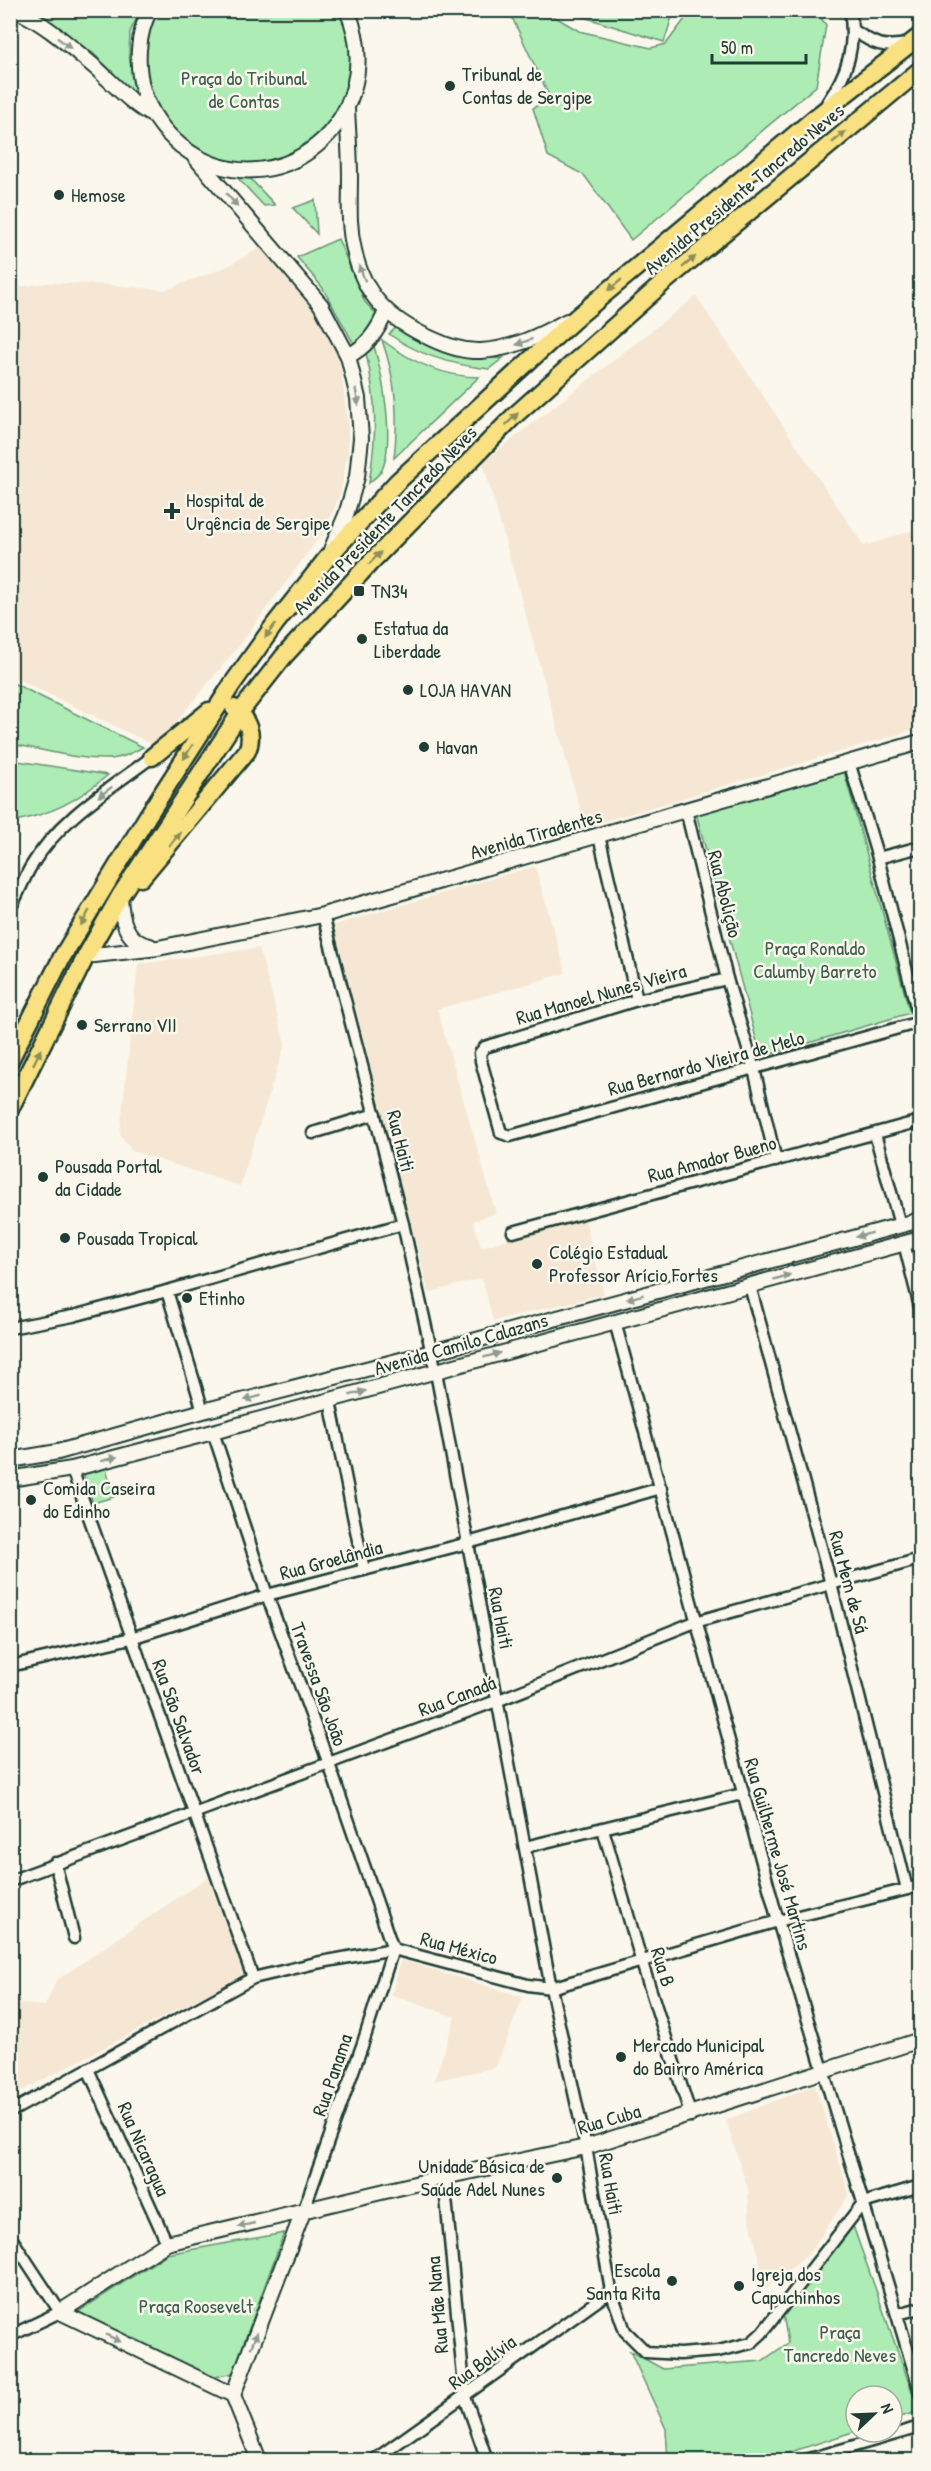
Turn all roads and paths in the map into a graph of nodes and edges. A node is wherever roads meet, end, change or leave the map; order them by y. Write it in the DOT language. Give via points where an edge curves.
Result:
graph roads {
  1 [pos="16,10"];
  2 [pos="150,10"];
  3 [pos="850,10"];
  4 [pos="351,15"];
  5 [pos="854,30"];
  6 [pos="916,40"];
  7 [pos="921,70"];
  8 [pos="348,108"];
  9 [pos="154,116"];
  10 [pos="816,117"];
  11 [pos="194,156"];
  12 [pos="386,311"];
  13 [pos="577,316"];
  14 [pos="348,356"];
  15 [pos="328,557"];
  16 [pos="221,701"];
  17 [pos="240,713"];
  18 [pos="921,742"];
  19 [pos="152,757"];
  20 [pos="849,762"];
  21 [pos="686,810"];
  22 [pos="599,836"];
  23 [pos="921,847"];
  24 [pos="878,858"];
  25 [pos="120,896"];
  26 [pos="10,909"];
  27 [pos="323,915"];
  28 [pos="158,948"];
  29 [pos="86,956"];
  30 [pos="727,979"];
  31 [pos="637,1000"];
  32 [pos="920,1022"];
  33 [pos="10,1060"];
  34 [pos="754,1069"];
  35 [pos="10,1109"];
  36 [pos="375,1114"];
  37 [pos="921,1121"];
  38 [pos="313,1133"];
  39 [pos="501,1133"];
  40 [pos="875,1134"];
  41 [pos="776,1161"];
  42 [pos="921,1220"];
  43 [pos="403,1224"];
  44 [pos="900,1225"];
  45 [pos="513,1232"];
  46 [pos="921,1239"];
  47 [pos="904,1243"];
  48 [pos="815,1249"];
  49 [pos="820,1266"];
  50 [pos="750,1286"];
  51 [pos="167,1291"];
  52 [pos="921,1307"];
  53 [pos="615,1322"];
  54 [pos="10,1328"];
  55 [pos="432,1352"];
  56 [pos="436,1372"];
  57 [pos="288,1389"];
  58 [pos="330,1401"];
  59 [pos="294,1410"];
  60 [pos="203,1411"];
  61 [pos="213,1432"];
  62 [pos="10,1460"];
  63 [pos="72,1469"];
  64 [pos="10,1479"];
  65 [pos="661,1488"];
  66 [pos="468,1543"];
  67 [pos="921,1559"];
  68 [pos="364,1570"];
  69 [pos="831,1584"];
  70 [pos="267,1595"];
  71 [pos="695,1622"];
  72 [pos="130,1638"];
  73 [pos="10,1666"];
  74 [pos="499,1700"];
  75 [pos="329,1764"];
  76 [pos="742,1794"];
  77 [pos="195,1811"];
  78 [pos="603,1829"];
  79 [pos="525,1847"];
  80 [pos="55,1863"];
  81 [pos="10,1881"];
  82 [pos="921,1886"];
  83 [pos="908,1889"];
  84 [pos="778,1921"];
  85 [pos="74,1938"];
  86 [pos="393,1949"];
  87 [pos="642,1963"];
  88 [pos="254,1978"];
  89 [pos="551,1988"];
  90 [pos="921,2040"];
  91 [pos="88,2069"];
  92 [pos="823,2070"];
  93 [pos="10,2112"];
  94 [pos="691,2116"];
  95 [pos="586,2147"];
  96 [pos="444,2177"];
  97 [pos="921,2186"];
  98 [pos="863,2203"];
  99 [pos="303,2212"];
  100 [pos="10,2236"];
  101 [pos="167,2243"];
  102 [pos="611,2291"];
  103 [pos="921,2308"];
  104 [pos="60,2312"];
  105 [pos="898,2314"];
  106 [pos="10,2336"];
  107 [pos="921,2391"];
  108 [pos="232,2395"];
  109 [pos="465,2397"];
  110 [pos="921,2427"];
  111 [pos="260,2460"];
  112 [pos="374,2460"];
  113 [pos="487,2460"];
  114 [pos="806,2460"];
  1 -- 9 [label="street, one-way" via="62,41 127,98"];
  2 -- 9 [label="street" via="141,33 138,58 140,79"];
  3 -- 5 [label="street"];
  4 -- 8 [label="street" via="358,61"];
  5 -- 6 [label="street" via="885,48"];
  5 -- 10 [label="street" via="847,70"];
  6 -- 10 [label="main road, Avenida Presidente Tancredo Neves"];
  17 -- 7 [label="main road, Avenida Presidente Tancredo Neves, one-way" via="284,656 353,580 514,416 663,283"];
  8 -- 11 [label="street" via="329,136 300,158 274,167 250,170 219,166"];
  12 -- 8 [label="street, one-way" via="369,289 354,252 349,225"];
  9 -- 11 [label="street" via="170,137"];
  10 -- 13 [label="main road, Avenida Presidente Tancredo Neves, one-way"];
  11 -- 14 [label="street, one-way" via="321,305"];
  13 -- 12 [label="street, one-way" via="530,340 479,351 439,342 398,322"];
  12 -- 14 [label="street" via="376,332"];
  13 -- 15 [label="main road, Avenida Presidente Tancredo Neves" via="397,482"];
  14 -- 15 [label="street, one-way" via="358,398 361,438 357,477"];
  15 -- 16 [label="main road, Avenida Presidente Tancredo Neves, one-way"];
  16 -- 17 [label="main road"];
  16 -- 19 [label="main road"];
  16 -- 33 [label="main road, Avenida Presidente Tancredo Neves, one-way" via="93,903"];
  17 -- 25 [label="main road, Avenida Presidente Tancredo Neves"];
  25 -- 17 [label="main road, one-way" via="146,874 247,751 251,732"];
  18 -- 20 [label="street, Avenida Tiradentes"];
  19 -- 26 [label="street, one-way" via="73,815 30,868"];
  20 -- 21 [label="street, Avenida Tiradentes"];
  20 -- 24 [label="street"];
  21 -- 22 [label="street, Avenida Tiradentes"];
  21 -- 30 [label="street, Rua Abolição"];
  22 -- 27 [label="street, Avenida Tiradentes"];
  22 -- 31 [label="street"];
  23 -- 24 [label="street"];
  24 -- 32 [label="street"];
  25 -- 28 [label="street" via="120,913 129,935 141,945"];
  25 -- 29 [label="main road, Avenida Presidente Tancredo Neves"];
  27 -- 28 [label="street, Avenida Tiradentes"];
  27 -- 36 [label="street, Rua Haiti"];
  28 -- 29 [label="street, Avenida Tiradentes"];
  35 -- 29 [label="main road, Avenida Presidente Tancredo Neves, one-way"];
  30 -- 31 [label="street, Rua Manoel Nunes Vieira"];
  30 -- 34 [label="street, Rua Abolição"];
  31 -- 39 [label="street, Rua Manoel Nunes Vieira" via="485,1047 480,1053 481,1061"];
  32 -- 34 [label="street, Rua Bernardo Vieira de Melo"];
  34 -- 39 [label="street, Rua Bernardo Vieira de Melo" via="510,1136"];
  34 -- 41 [label="street, Rua Abolição"];
  36 -- 38 [label="street"];
  36 -- 43 [label="street, Rua Haiti"];
  37 -- 40 [label="street, Rua Amador Bueno"];
  40 -- 41 [label="street, Rua Amador Bueno"];
  40 -- 44 [label="street"];
  41 -- 45 [label="street, Rua Amador Bueno"];
  42 -- 44 [label="street, Avenida Camilo Calazans"];
  43 -- 51 [label="street"];
  43 -- 55 [label="street, Rua Haiti"];
  44 -- 48 [label="street, Avenida Camilo Calazans, one-way"];
  46 -- 47 [label="street, Avenida Camilo Calazans"];
  47 -- 49 [label="street, Avenida Camilo Calazans"];
  47 -- 52 [label="street"];
  48 -- 49 [label="street"];
  48 -- 55 [label="street, Avenida Camilo Calazans, one-way"];
  50 -- 49 [label="street, Avenida Camilo Calazans, one-way"];
  50 -- 53 [label="street, Avenida Camilo Calazans"];
  50 -- 69 [label="street, Rua Mem de Sá"];
  51 -- 54 [label="street"];
  51 -- 60 [label="street"];
  56 -- 53 [label="street, Avenida Camilo Calazans, one-way"];
  53 -- 65 [label="street, Rua Guilherme José Martins"];
  55 -- 56 [label="street, Rua Haiti"];
  55 -- 57 [label="street, Avenida Camilo Calazans"];
  58 -- 56 [label="street, Avenida Camilo Calazans, one-way"];
  56 -- 66 [label="street, Rua Haiti"];
  57 -- 59 [label="street"];
  57 -- 60 [label="street, Avenida Camilo Calazans, one-way"];
  58 -- 59 [label="street, Avenida Camilo Calazans"];
  58 -- 68 [label="street"];
  59 -- 61 [label="street, Avenida Camilo Calazans"];
  60 -- 62 [label="street, Avenida Camilo Calazans" via="58,1452"];
  63 -- 61 [label="street, Avenida Camilo Calazans, one-way"];
  61 -- 70 [label="street, Travessa São João"];
  63 -- 64 [label="street, Avenida Camilo Calazans"];
  63 -- 72 [label="street, Rua São Salvador"];
  65 -- 66 [label="street, Rua Groelândia"];
  65 -- 71 [label="street, Rua Guilherme José Martins"];
  66 -- 68 [label="street, Rua Groelândia"];
  66 -- 74 [label="street, Rua Haiti"];
  67 -- 69 [label="street, Rua Canadá"];
  68 -- 70 [label="street, Rua Groelândia"];
  69 -- 71 [label="street, Rua Canadá"];
  69 -- 83 [label="street, Rua Mem de Sá"];
  70 -- 72 [label="street, Rua Groelândia"];
  70 -- 75 [label="street, Travessa São João"];
  71 -- 74 [label="street, Rua Canadá"];
  71 -- 76 [label="street, Rua Guilherme José Martins"];
  72 -- 73 [label="street, Rua Groelândia"];
  72 -- 77 [label="street, Rua São Salvador"];
  74 -- 75 [label="street, Rua Canadá"];
  74 -- 79 [label="street, Rua Haiti"];
  75 -- 77 [label="street, Rua Canadá"];
  75 -- 86 [label="street, Travessa São João"];
  76 -- 78 [label="street"];
  76 -- 84 [label="street, Rua Guilherme José Martins"];
  77 -- 80 [label="street, Rua Canadá"];
  77 -- 88 [label="street, Rua São Salvador"];
  78 -- 79 [label="street"];
  78 -- 87 [label="street, Rua B"];
  79 -- 89 [label="street, Rua Haiti"];
  80 -- 81 [label="street, Rua Canadá"];
  80 -- 85 [label="street"];
  82 -- 83 [label="street, Rua México"];
  83 -- 84 [label="street, Rua México"];
  84 -- 87 [label="street, Rua México"];
  84 -- 92 [label="street, Rua Guilherme José Martins"];
  86 -- 88 [label="street, Rua México"];
  86 -- 89 [label="street, Rua México"];
  86 -- 99 [label="street, Rua Panama"];
  87 -- 89 [label="street, Rua México"];
  87 -- 94 [label="street, Rua B"];
  88 -- 91 [label="street, Rua México"];
  89 -- 95 [label="street, Rua Haiti"];
  90 -- 92 [label="street, Rua Cuba"];
  91 -- 93 [label="street, Rua México"];
  91 -- 101 [label="street, Rua Nicaragua"];
  92 -- 94 [label="street, Rua Cuba"];
  92 -- 98 [label="street, Rua Guilherme José Martins"];
  94 -- 95 [label="street, Rua Cuba"];
  95 -- 96 [label="street, Rua Cuba"];
  95 -- 102 [label="street, Rua Haiti"];
  96 -- 99 [label="street, Rua Cuba"];
  96 -- 109 [label="street, Rua Mãe Nana"];
  97 -- 98 [label="street"];
  98 -- 102 [label="street, Rua Haiti" via="751,2343 718,2352 656,2354 640,2348 625,2331"];
  98 -- 105 [label="street, Rua Guilherme José Martins"];
  99 -- 101 [label="street, Rua Cuba, one-way"];
  108 -- 99 [label="street, one-way"];
  100 -- 104 [label="street"];
  101 -- 104 [label="street, Rua Cuba"];
  102 -- 109 [label="street, Rua Bolívia"];
  103 -- 105 [label="street"];
  104 -- 106 [label="street"];
  104 -- 108 [label="street, one-way"];
  105 -- 107 [label="street, Rua Guilherme José Martins"];
  108 -- 111 [label="street"];
  109 -- 112 [label="street, Rua Bolívia"];
  109 -- 113 [label="street, Rua Mãe Nana"];
  110 -- 114 [label="street"];
}
